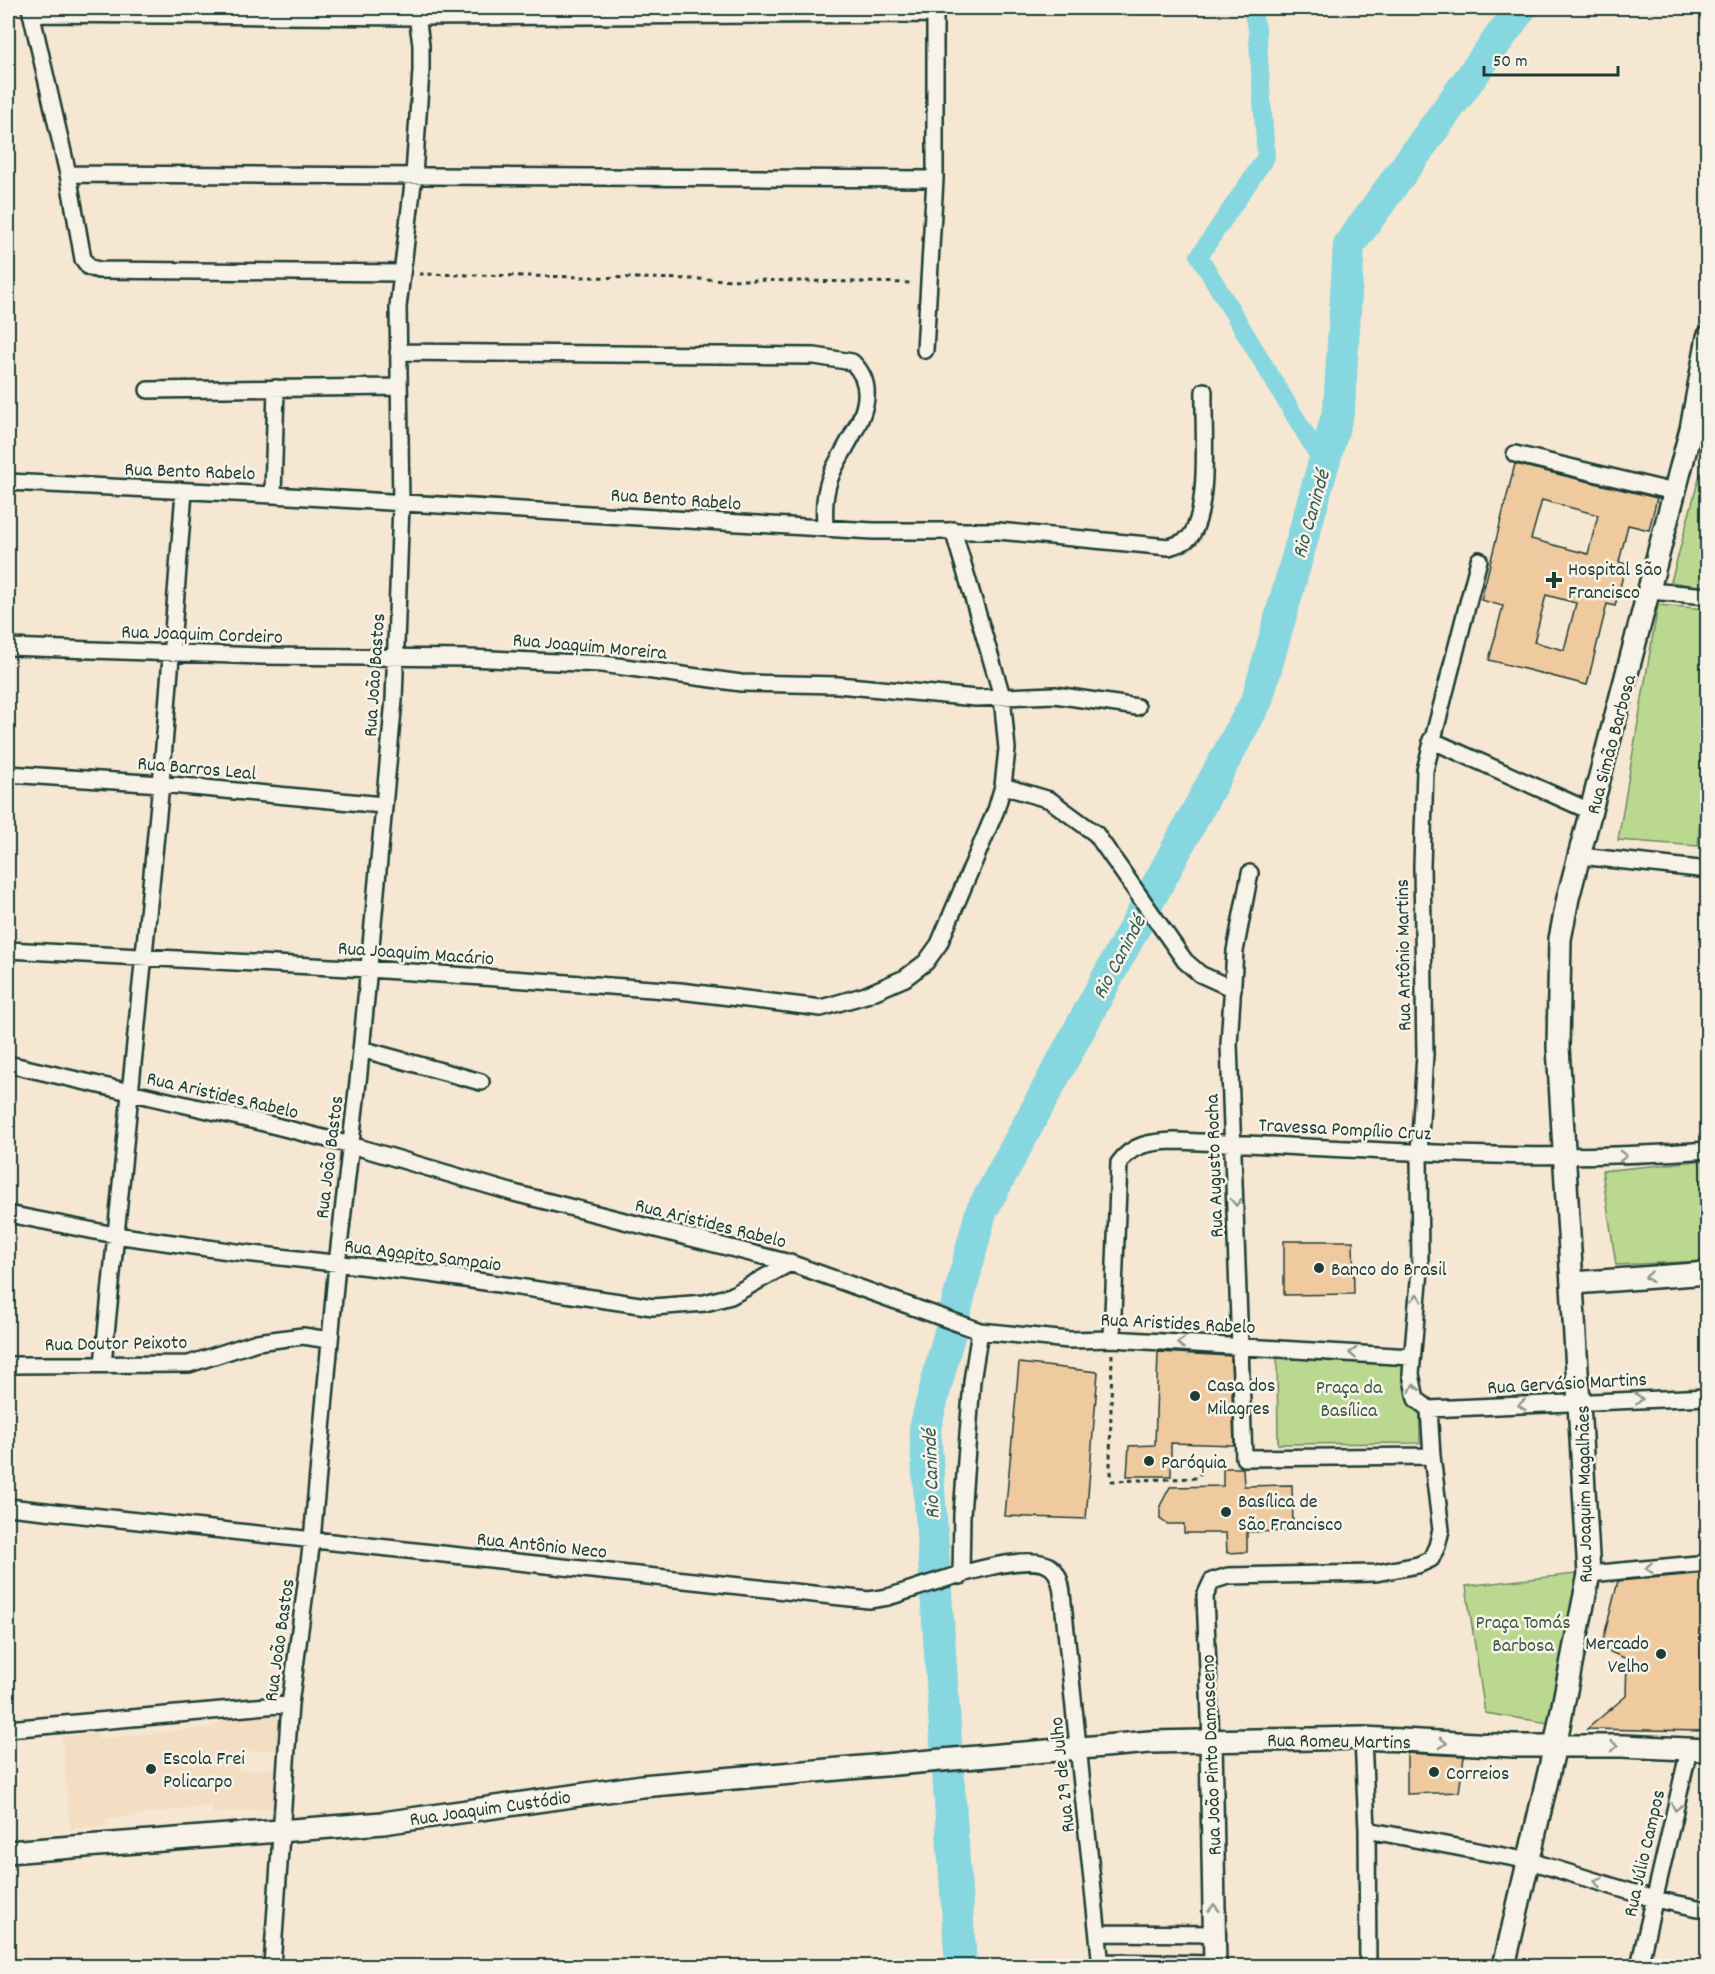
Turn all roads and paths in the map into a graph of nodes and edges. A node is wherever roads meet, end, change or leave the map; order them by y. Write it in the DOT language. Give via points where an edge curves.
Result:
graph roads {
  1 [pos="31,11"];
  2 [pos="935,11"];
  3 [pos="417,12"];
  4 [pos="68,174"];
  5 [pos="414,175"];
  6 [pos="935,179"];
  7 [pos="401,273"];
  8 [pos="930,283"];
  9 [pos="1707,337"];
  10 [pos="925,350"];
  11 [pos="398,352"];
  12 [pos="398,387"];
  13 [pos="276,388"];
  14 [pos="148,390"];
  15 [pos="1204,391"];
  16 [pos="1699,430"];
  17 [pos="1515,454"];
  18 [pos="8,482"];
  19 [pos="184,492"];
  20 [pos="1674,492"];
  21 [pos="273,495"];
  22 [pos="400,504"];
  23 [pos="825,528"];
  24 [pos="953,530"];
  25 [pos="1479,560"];
  26 [pos="1649,591"];
  27 [pos="1707,596"];
  28 [pos="8,647"];
  29 [pos="171,653"];
  30 [pos="396,657"];
  31 [pos="1002,696"];
  32 [pos="1137,707"];
  33 [pos="1431,740"];
  34 [pos="8,774"];
  35 [pos="161,784"];
  36 [pos="1003,786"];
  37 [pos="384,806"];
  38 [pos="1592,812"];
  39 [pos="1580,856"];
  40 [pos="1707,870"];
  41 [pos="1250,873"];
  42 [pos="8,950"];
  43 [pos="143,957"];
  44 [pos="369,969"];
  45 [pos="1233,989"];
  46 [pos="361,1049"];
  47 [pos="8,1064"];
  48 [pos="482,1082"];
  49 [pos="128,1094"];
  50 [pos="1235,1143"];
  51 [pos="351,1145"];
  52 [pos="1707,1150"];
  53 [pos="1419,1154"];
  54 [pos="1565,1156"];
  55 [pos="8,1214"];
  56 [pos="115,1235"];
  57 [pos="790,1263"];
  58 [pos="337,1264"];
  59 [pos="1707,1273"];
  60 [pos="1574,1283"];
  61 [pos="980,1331"];
  62 [pos="1112,1339"];
  63 [pos="329,1340"];
  64 [pos="1240,1346"];
  65 [pos="1411,1356"];
  66 [pos="104,1364"];
  67 [pos="8,1365"];
  68 [pos="1707,1396"];
  69 [pos="1581,1402"];
  70 [pos="1429,1409"];
  71 [pos="1432,1456"];
  72 [pos="1244,1458"];
  73 [pos="8,1507"];
  74 [pos="312,1540"];
  75 [pos="1707,1563"];
  76 [pos="1589,1574"];
  77 [pos="955,1577"];
  78 [pos="1060,1580"];
  79 [pos="290,1704"];
  80 [pos="8,1729"];
  81 [pos="1363,1738"];
  82 [pos="1211,1740"];
  83 [pos="1555,1746"];
  84 [pos="1080,1749"];
  85 [pos="1698,1750"];
  86 [pos="972,1758"];
  87 [pos="1367,1830"];
  88 [pos="280,1833"];
  89 [pos="8,1852"];
  90 [pos="1530,1861"];
  91 [pos="1654,1899"];
  92 [pos="1707,1910"];
  93 [pos="1098,1933"];
  94 [pos="1215,1934"];
  95 [pos="1101,1964"];
  96 [pos="1215,1965"];
  97 [pos="272,1966"];
  98 [pos="1368,1966"];
  99 [pos="1504,1966"];
  100 [pos="1639,1966"];
  1 -- 3 [label="street"];
  1 -- 4 [label="street"];
  2 -- 3 [label="street"];
  2 -- 6 [label="street"];
  3 -- 5 [label="street, Rua João Bastos" via="421,71"];
  4 -- 5 [label="street"];
  4 -- 7 [label="street" via="83,259 98,270"];
  5 -- 6 [label="street"];
  5 -- 7 [label="street, Rua João Bastos"];
  6 -- 8 [label="street"];
  7 -- 8 [label="path"];
  7 -- 11 [label="street, Rua João Bastos"];
  8 -- 10 [label="street"];
  9 -- 16 [label="street, Rua Simão Barbosa"];
  11 -- 12 [label="street, Rua João Bastos"];
  11 -- 23 [label="street" via="815,356 852,362 863,377 864,406 824,496"];
  12 -- 13 [label="street"];
  12 -- 22 [label="street, Rua João Bastos"];
  13 -- 14 [label="street"];
  13 -- 21 [label="street"];
  15 -- 24 [label="street, Rua Bento Rabelo" via="1203,493 1199,518 1192,535 1183,543 1169,547"];
  16 -- 20 [label="street, Rua Simão Barbosa"];
  17 -- 20 [label="street"];
  18 -- 19 [label="street, Rua Bento Rabelo"];
  19 -- 21 [label="street, Rua Bento Rabelo"];
  19 -- 29 [label="street"];
  20 -- 26 [label="street, Rua Simão Barbosa"];
  21 -- 22 [label="street, Rua Bento Rabelo"];
  22 -- 23 [label="street, Rua Bento Rabelo"];
  22 -- 30 [label="street, Rua João Bastos"];
  23 -- 24 [label="street, Rua Bento Rabelo"];
  24 -- 31 [label="street"];
  25 -- 33 [label="street, Rua Antônio Martins" via="1444,703"];
  26 -- 27 [label="street"];
  26 -- 38 [label="street, Rua Simão Barbosa"];
  28 -- 29 [label="street, Rua Joaquim Cordeiro"];
  29 -- 30 [label="street, Rua Joaquim Cordeiro"];
  29 -- 35 [label="street"];
  30 -- 31 [label="street, Rua Joaquim Moreira" via="602,664 741,683 838,685 976,698"];
  30 -- 37 [label="street, Rua João Bastos"];
  31 -- 32 [label="street, Rua Joaquim Moreira" via="1055,695"];
  31 -- 36 [label="street" via="1007,749"];
  33 -- 38 [label="street"];
  33 -- 53 [label="street, Rua Antônio Martins" via="1422,826 1425,1054"];
  34 -- 35 [label="street, Rua Barros Leal"];
  35 -- 37 [label="street, Rua Barros Leal"];
  35 -- 43 [label="street"];
  36 -- 44 [label="street, Rua Joaquim Macário" via="939,944 926,962 905,978 840,1004 821,1008 680,991"];
  36 -- 45 [label="street" via="1050,800 1096,834 1185,961 1200,974"];
  37 -- 44 [label="street, Rua João Bastos"];
  38 -- 39 [label="street, Rua Simão Barbosa"];
  39 -- 40 [label="street"];
  39 -- 54 [label="street, Rua Simão Barbosa" via="1560,939 1558,974"];
  41 -- 45 [label="street, Rua Augusto Rocha" via="1240,919"];
  42 -- 43 [label="street, Rua Joaquim Macário"];
  43 -- 44 [label="street, Rua Joaquim Macário"];
  43 -- 49 [label="street"];
  44 -- 46 [label="street, Rua João Bastos"];
  45 -- 50 [label="street, Rua Augusto Rocha" via="1229,1044"];
  46 -- 48 [label="street"];
  46 -- 51 [label="street, Rua João Bastos"];
  47 -- 49 [label="street, Rua Aristides Rabelo"];
  49 -- 51 [label="street, Rua Aristides Rabelo"];
  49 -- 56 [label="street"];
  50 -- 53 [label="street, Travessa Pompílio Cruz"];
  50 -- 62 [label="street, Travessa Pompílio Cruz" via="1158,1142 1138,1146 1119,1163"];
  50 -- 64 [label="street, Rua Augusto Rocha, one-way"];
  51 -- 57 [label="street, Rua Aristides Rabelo" via="514,1194"];
  51 -- 58 [label="street, Rua João Bastos"];
  54 -- 52 [label="street, Travessa Pompílio Cruz, one-way"];
  53 -- 54 [label="street, Travessa Pompílio Cruz"];
  65 -- 53 [label="street, Rua Antônio Martins, one-way" via="1420,1270"];
  54 -- 60 [label="street, Rua Joaquim Magalhães"];
  55 -- 56 [label="street, Rua Agapito Sampaio"];
  56 -- 58 [label="street, Rua Agapito Sampaio"];
  56 -- 66 [label="street"];
  57 -- 58 [label="street, Rua Agapito Sampaio" via="730,1296 705,1303 653,1306"];
  57 -- 61 [label="street, Rua Aristides Rabelo"];
  58 -- 63 [label="street, Rua João Bastos"];
  59 -- 60 [label="street, one-way"];
  60 -- 69 [label="street, Rua Joaquim Magalhães"];
  61 -- 62 [label="street, Rua Aristides Rabelo" via="1069,1340"];
  61 -- 77 [label="street"];
  64 -- 62 [label="street, Rua Aristides Rabelo, one-way"];
  62 -- 72 [label="path" via="1112,1481 1197,1478 1210,1460"];
  63 -- 66 [label="street, Rua Doutor Peixoto" via="303,1336 257,1342 189,1364"];
  63 -- 74 [label="street, Rua João Bastos"];
  65 -- 64 [label="street, Rua Aristides Rabelo, one-way"];
  64 -- 72 [label="street, Rua Augusto Rocha"];
  70 -- 65 [label="street, Rua Antônio Martins, one-way" via="1416,1399 1412,1389"];
  66 -- 67 [label="street, Rua Doutor Peixoto"];
  69 -- 68 [label="street, Rua Gervásio Martins, one-way"];
  69 -- 70 [label="street, Rua Gervásio Martins, one-way"];
  69 -- 76 [label="street, Rua Joaquim Magalhães"];
  70 -- 71 [label="street"];
  71 -- 72 [label="street"];
  71 -- 82 [label="street, Rua João Pinto Damasceno" via="1441,1530 1431,1559 1376,1573 1228,1576 1212,1581 1205,1596"];
  73 -- 74 [label="street, Rua Antônio Neco"];
  74 -- 77 [label="street, Rua Antônio Neco" via="869,1599"];
  74 -- 79 [label="street, Rua João Bastos"];
  75 -- 76 [label="street, one-way"];
  76 -- 83 [label="street, Rua Joaquim Magalhães"];
  77 -- 78 [label="street, Rua Antônio Neco" via="1012,1562 1036,1561 1052,1567"];
  78 -- 84 [label="street, Rua 29 de Julho"];
  79 -- 80 [label="street"];
  79 -- 88 [label="street, Rua João Bastos"];
  81 -- 82 [label="street, Rua Romeu Martins"];
  81 -- 83 [label="street, Rua Romeu Martins, one-way"];
  81 -- 87 [label="street"];
  82 -- 84 [label="street, Rua Romeu Martins"];
  94 -- 82 [label="street, Rua João Pinto Damasceno, one-way"];
  83 -- 85 [label="street, Rua Romeu Martins, one-way"];
  83 -- 90 [label="street, Rua Joaquim Magalhães"];
  84 -- 86 [label="street, Rua Romeu Martins"];
  84 -- 93 [label="street, Rua 29 de Julho"];
  85 -- 91 [label="street, Rua Júlio Campos, one-way"];
  86 -- 88 [label="street, Rua Joaquim Custódio" via="642,1786 383,1823"];
  87 -- 90 [label="street"];
  87 -- 98 [label="street"];
  88 -- 89 [label="street, Rua Joaquim Custódio"];
  88 -- 97 [label="street, Rua João Bastos"];
  91 -- 90 [label="street, one-way"];
  90 -- 99 [label="street, Rua Joaquim Magalhães"];
  91 -- 92 [label="street"];
  91 -- 100 [label="street, Rua Júlio Campos"];
  93 -- 94 [label="street"];
  93 -- 95 [label="street, Rua 29 de Julho"];
  94 -- 96 [label="street, Rua João Pinto Damasceno"];
  95 -- 96 [label="street"];
}
